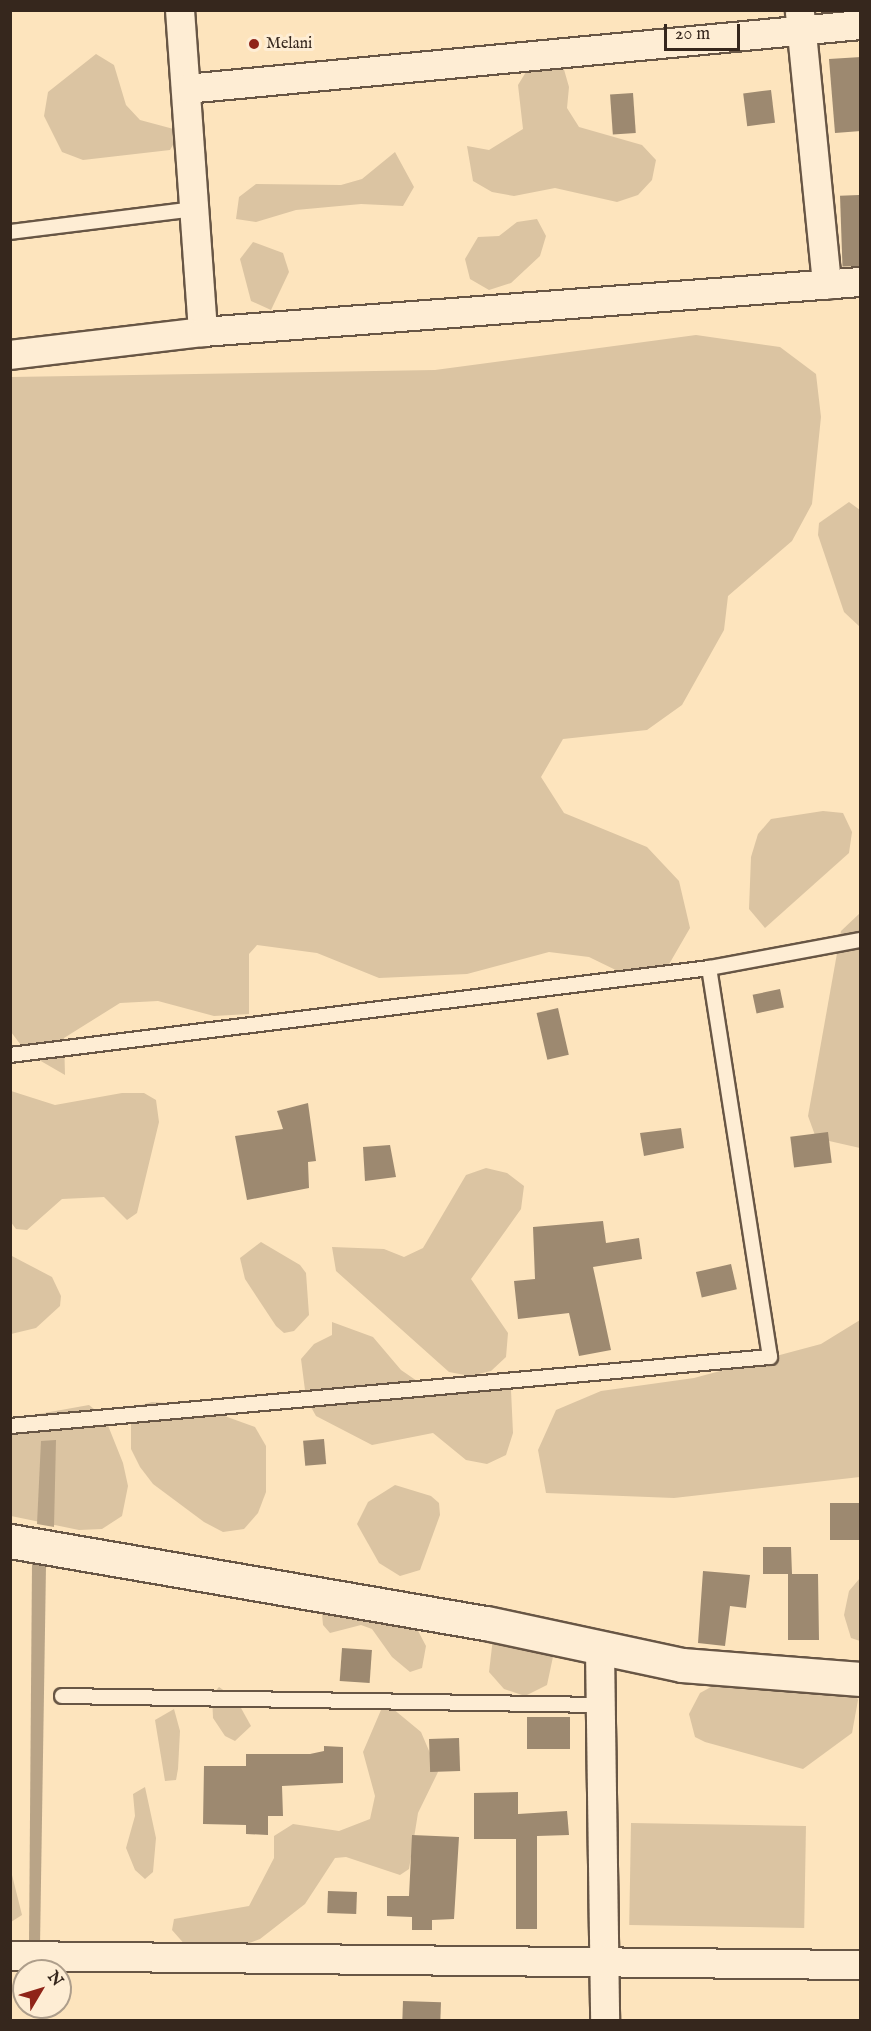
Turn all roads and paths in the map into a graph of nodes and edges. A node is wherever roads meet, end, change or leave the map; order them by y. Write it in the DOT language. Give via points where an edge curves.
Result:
graph roads {
  1 [pos="180,10"];
  2 [pos="801,20"];
  3 [pos="861,24"];
  4 [pos="186,89"];
  5 [pos="194,209"];
  6 [pos="10,232"];
  7 [pos="861,282"];
  8 [pos="826,285"];
  9 [pos="203,332"];
  10 [pos="10,355"];
  11 [pos="861,939"];
  12 [pos="709,968"];
  13 [pos="10,1055"];
  14 [pos="10,1426"];
  15 [pos="10,1541"];
  16 [pos="600,1650"];
  17 [pos="861,1679"];
  18 [pos="62,1696"];
  19 [pos="601,1705"];
  20 [pos="10,1956"];
  21 [pos="604,1962"];
  22 [pos="861,1965"];
  23 [pos="605,2020"];
  1 -- 4 [label="street"];
  2 -- 3 [label="street"];
  2 -- 4 [label="street"];
  2 -- 8 [label="street"];
  4 -- 5 [label="street"];
  5 -- 6 [label="lane"];
  5 -- 9 [label="street"];
  7 -- 8 [label="street"];
  8 -- 9 [label="street"];
  9 -- 10 [label="street"];
  11 -- 12 [label="lane"];
  12 -- 13 [label="lane"];
  12 -- 14 [label="lane" via="771,1357"];
  15 -- 16 [label="street" via="486,1623"];
  16 -- 17 [label="street" via="682,1665"];
  16 -- 19 [label="street"];
  18 -- 19 [label="lane"];
  19 -- 21 [label="street"];
  20 -- 21 [label="street"];
  21 -- 22 [label="street"];
  21 -- 23 [label="street"];
}
